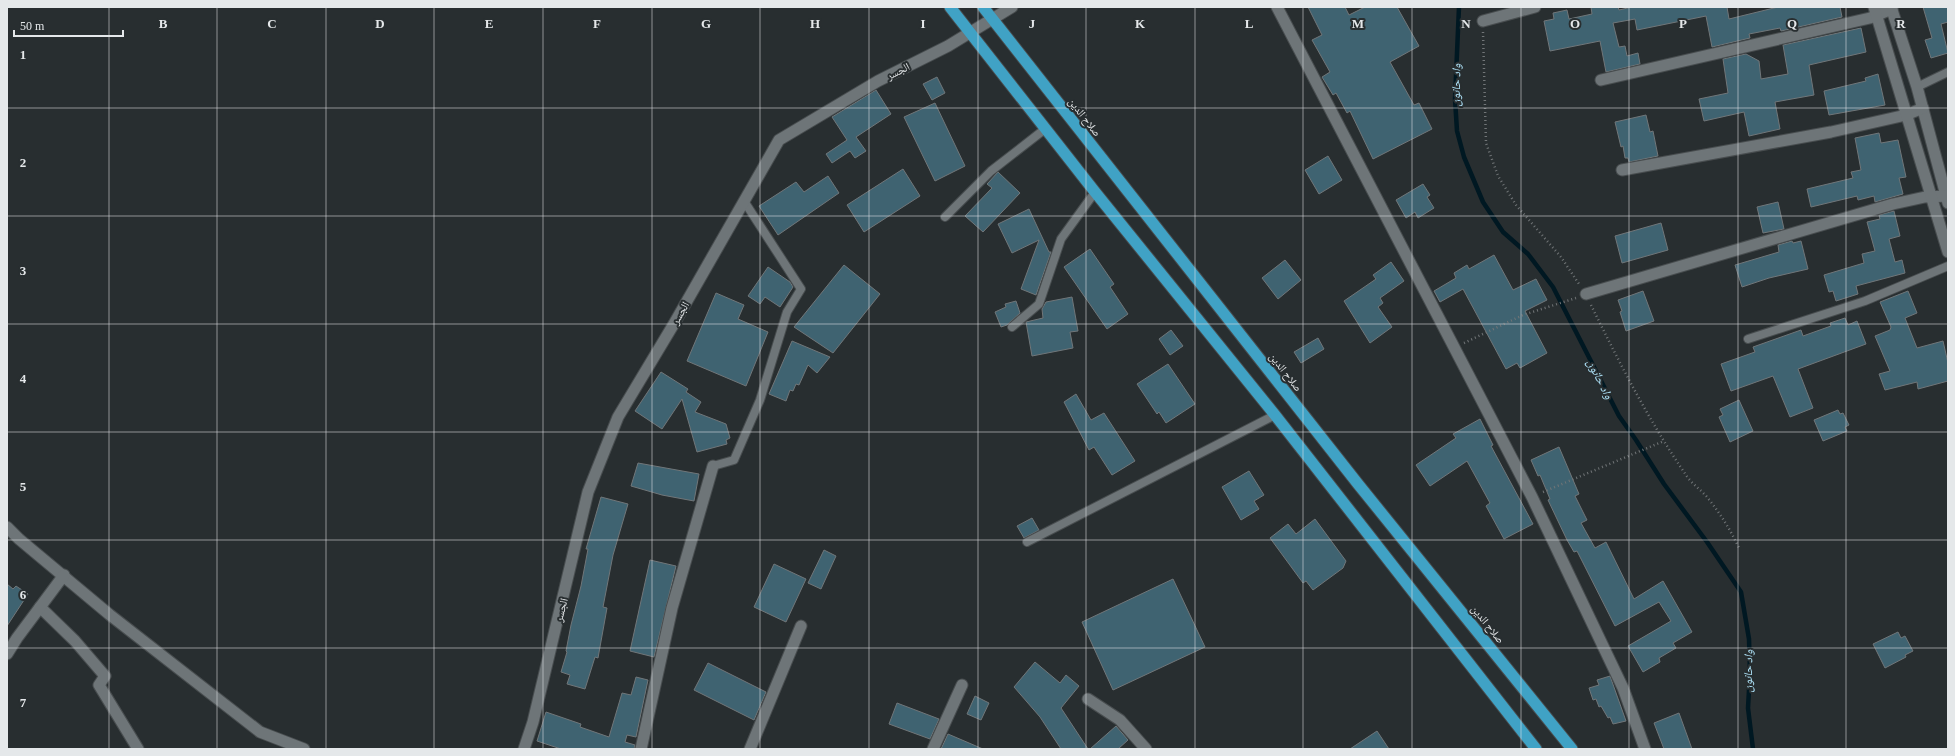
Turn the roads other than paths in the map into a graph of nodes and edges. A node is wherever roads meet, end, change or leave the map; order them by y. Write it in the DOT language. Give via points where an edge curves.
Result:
graph roads {
  1 [pos="950,7"];
  2 [pos="984,7"];
  3 [pos="1012,7"];
  4 [pos="1277,7"];
  5 [pos="1534,7"];
  6 [pos="1892,8"];
  7 [pos="1875,11"];
  8 [pos="993,18"];
  9 [pos="1483,21"];
  10 [pos="969,33"];
  11 [pos="1948,72"];
  12 [pos="1601,80"];
  13 [pos="1917,87"];
  14 [pos="1923,108"];
  15 [pos="1906,115"];
  16 [pos="1045,129"];
  17 [pos="1622,170"];
  18 [pos="1095,192"];
  19 [pos="1931,196"];
  20 [pos="1947,199"];
  21 [pos="744,201"];
  22 [pos="945,217"];
  23 [pos="1948,252"];
  24 [pos="1948,266"];
  25 [pos="1586,294"];
  26 [pos="1012,327"];
  27 [pos="1748,339"];
  28 [pos="1275,415"];
  29 [pos="713,466"];
  30 [pos="7,527"];
  31 [pos="1027,542"];
  32 [pos="64,575"];
  33 [pos="40,607"];
  34 [pos="802,626"];
  35 [pos="7,654"];
  36 [pos="962,685"];
  37 [pos="1088,699"];
  38 [pos="138,749"];
  39 [pos="302,749"];
  40 [pos="524,749"];
  41 [pos="641,749"];
  42 [pos="750,749"];
  43 [pos="933,749"];
  44 [pos="1146,749"];
  45 [pos="1536,749"];
  46 [pos="1572,749"];
  47 [pos="1645,749"];
  1 -- 10 [label="highway"];
  2 -- 8 [label="highway, صلاح الدين"];
  3 -- 8 [label="street, الجسر"];
  4 -- 47 [label="street" via="1532,497 1623,688"];
  5 -- 9 [label="street"];
  6 -- 7 [label="street"];
  6 -- 13 [label="street"];
  7 -- 12 [label="street"];
  7 -- 15 [label="street"];
  8 -- 10 [label="street, الجسر"];
  8 -- 46 [label="highway, صلاح الدين" via="1358,484"];
  10 -- 16 [label="highway"];
  10 -- 21 [label="street, الجسر" via="878,81 779,140"];
  11 -- 13 [label="lane"];
  13 -- 14 [label="street"];
  14 -- 15 [label="street"];
  14 -- 20 [label="street"];
  15 -- 17 [label="street" via="1831,132"];
  15 -- 19 [label="street"];
  16 -- 18 [label="highway"];
  16 -- 22 [label="lane" via="992,171"];
  18 -- 26 [label="lane" via="1061,240 1039,304"];
  18 -- 28 [label="highway"];
  19 -- 20 [label="street"];
  19 -- 23 [label="street"];
  19 -- 25 [label="street" via="1893,204"];
  21 -- 29 [label="lane" via="801,289 787,312 760,400 734,460"];
  21 -- 40 [label="street, الجسر" via="618,417 590,485 534,722"];
  24 -- 27 [label="lane" via="1865,301"];
  28 -- 31 [label="lane"];
  28 -- 45 [label="highway"];
  29 -- 41 [label="street" via="672,608"];
  30 -- 32 [label="street"];
  32 -- 33 [label="street"];
  32 -- 39 [label="street" via="146,644 260,732"];
  33 -- 35 [label="street"];
  33 -- 38 [label="street" via="75,641 105,676 99,685"];
  34 -- 42 [label="street"];
  36 -- 43 [label="street"];
  37 -- 44 [label="street" via="1120,720"];
}
